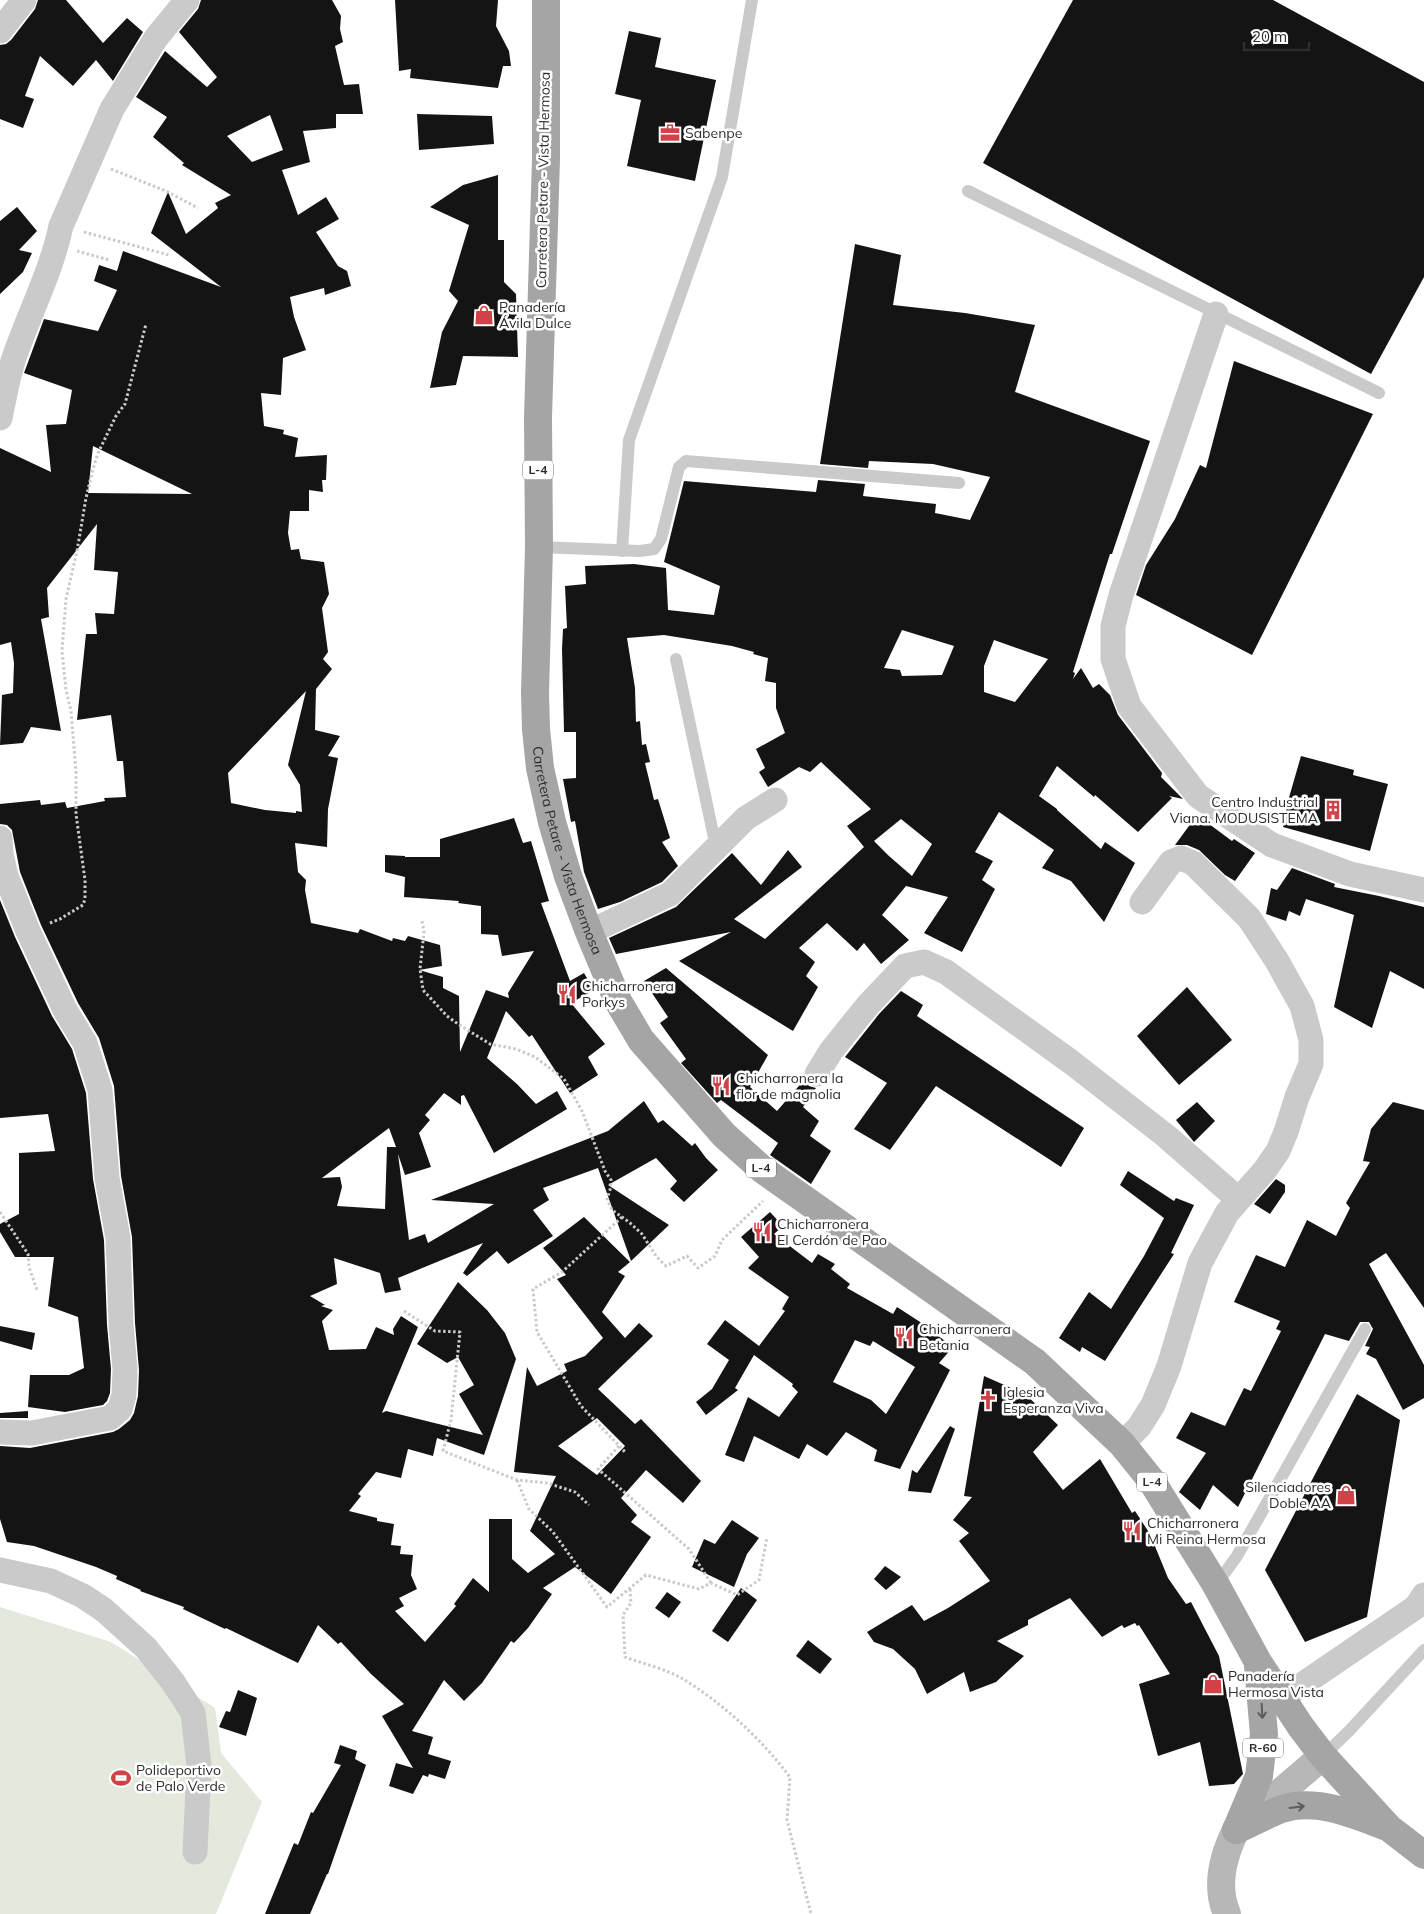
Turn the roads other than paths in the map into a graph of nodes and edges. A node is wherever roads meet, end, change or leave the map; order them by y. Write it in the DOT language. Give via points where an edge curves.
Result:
graph roads {
  1 [pos="24,0"];
  2 [pos="187,0"];
  3 [pos="546,0"];
  4 [pos="752,0"];
  5 [pos="0,31"];
  6 [pos="968,191"];
  7 [pos="1216,314"];
  8 [pos="1380,393"];
  9 [pos="0,418"];
  10 [pos="959,483"];
  11 [pos="539,547"];
  12 [pos="622,550"];
  13 [pos="676,660"];
  14 [pos="775,800"];
  15 [pos="0,838"];
  16 [pos="716,847"];
  17 [pos="1424,890"];
  18 [pos="1142,902"];
  19 [pos="589,932"];
  20 [pos="817,1074"];
  21 [pos="1238,1199"];
  22 [pos="1366,1329"];
  23 [pos="0,1432"];
  24 [pos="1122,1444"];
  25 [pos="0,1570"];
  26 [pos="1216,1586"];
  27 [pos="1424,1595"];
  28 [pos="1424,1650"];
  29 [pos="1258,1662"];
  30 [pos="1281,1700"];
  31 [pos="1323,1756"];
  32 [pos="1389,1828"];
  33 [pos="1236,1830"];
  34 [pos="195,1852"];
  35 [pos="1424,1855"];
  36 [pos="1228,1914"];
  1 -- 5 [label="street"];
  2 -- 9 [label="street" via="156,38 112,109 89,160 13,362"];
  3 -- 11 [label="main road, Carretera Petare - Vista Hermosa / L-4" via="546,159 538,417"];
  4 -- 12 [label="lane" via="722,177 628,440"];
  6 -- 7 [label="lane"];
  7 -- 8 [label="lane"];
  7 -- 17 [label="street" via="1113,626 1113,659 1129,706 1198,796 1272,845 1350,874"];
  10 -- 12 [label="lane" via="686,461 679,467 661,539 654,549"];
  11 -- 12 [label="lane"];
  11 -- 19 [label="main road, Carretera Petare - Vista Hermosa / L-4" via="535,693 540,768 568,876"];
  13 -- 16 [label="lane"];
  14 -- 16 [label="street" via="746,818"];
  15 -- 23 [label="street" via="6,876 65,1010 85,1043 100,1090 107,1178 118,1238 120,1324 125,1369 120,1409 110,1418 32,1433"];
  16 -- 19 [label="street" via="670,894"];
  18 -- 21 [label="street" via="1171,862 1181,858 1193,863 1249,918 1302,1006 1311,1040 1311,1064 1278,1151"];
  19 -- 24 [label="main road, Carretera Petare - Vista Hermosa / L-4" via="618,1001 641,1040 724,1136 781,1184 1035,1362"];
  20 -- 21 [label="street" via="831,1051 888,983 906,966 924,962 946,972 1071,1062 1166,1136"];
  21 -- 24 [label="street" via="1200,1262 1169,1366 1153,1405 1139,1427"];
  22 -- 26 [label="lane"];
  24 -- 26 [label="main road, Carretera Petare - Vista Hermosa / L-4" via="1151,1480"];
  25 -- 34 [label="street" via="51,1582 83,1596 104,1610 146,1648 173,1682 192,1712 199,1766"];
  26 -- 29 [label="main road, Carretera Petare - Vista Hermosa / L-4"];
  27 -- 30 [label="street" via="1416,1607"];
  28 -- 31 [label="lane"];
  29 -- 30 [label="main road, Carretera Petare - Vista Hermosa / L-4"];
  29 -- 33 [label="main road, R-60, one-way" via="1264,1734 1259,1776"];
  30 -- 31 [label="main road, Carretera Petare - Vista Hermosa / L-4"];
  31 -- 32 [label="main road, Carretera Petare - Vista Hermosa / L-4"];
  31 -- 33 [label="street, R-60"];
  33 -- 32 [label="main road, one-way" via="1283,1809 1301,1805 1337,1810"];
  32 -- 35 [label="main road, L-4"];
  33 -- 36 [label="street, R-60" via="1229,1843 1222,1872 1221,1887"];
}
